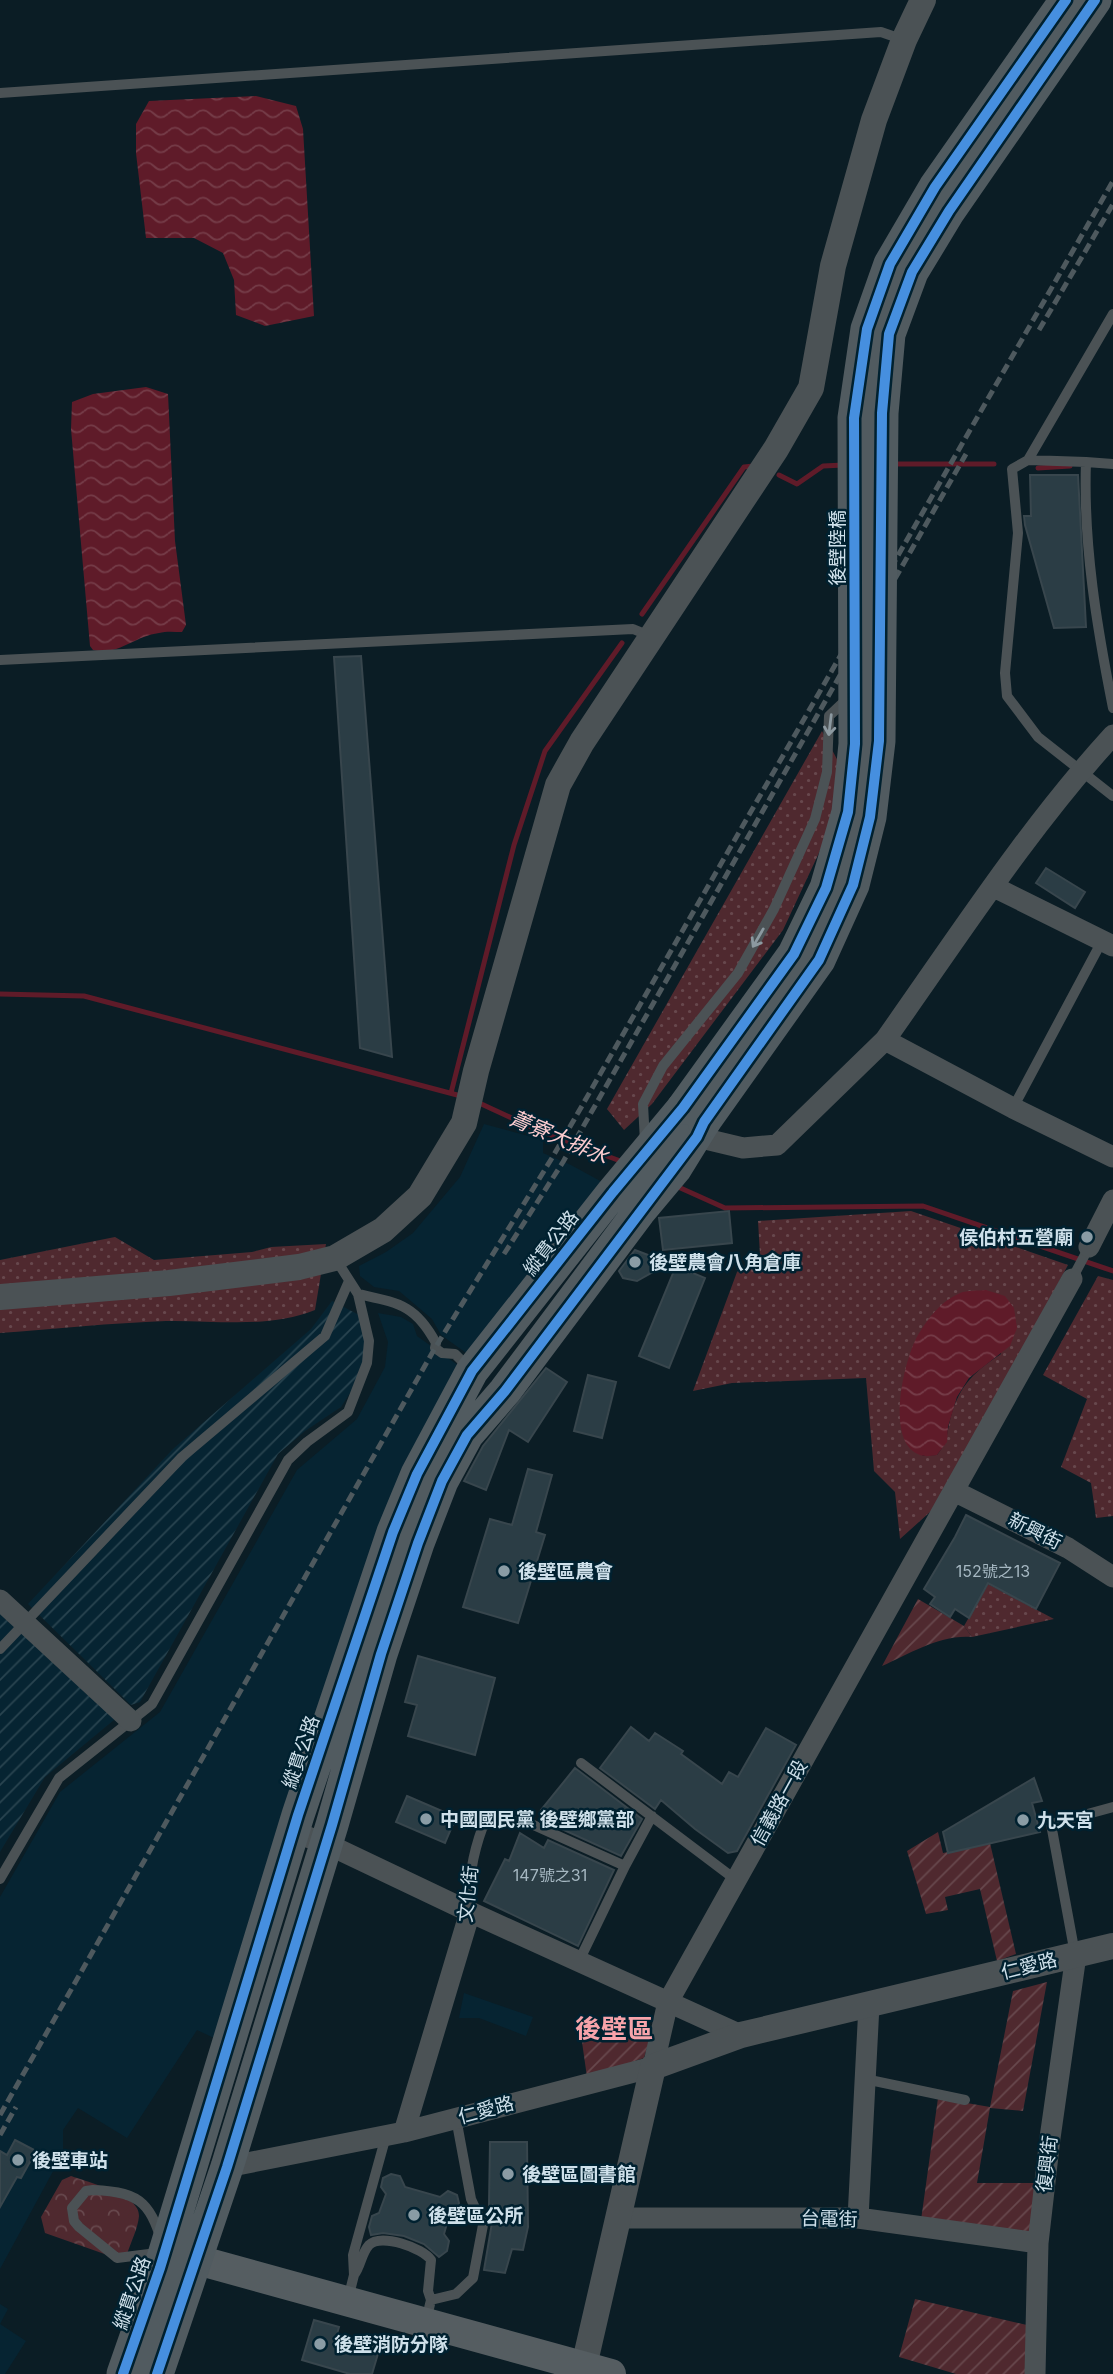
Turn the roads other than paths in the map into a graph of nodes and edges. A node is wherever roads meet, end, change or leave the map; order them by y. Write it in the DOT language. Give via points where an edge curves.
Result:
graph roads {
  1 [pos="923,0"];
  2 [pos="1066,0"];
  3 [pos="1096,0"];
  4 [pos="904,40"];
  5 [pos="0,93"];
  6 [pos="1113,314"];
  7 [pos="1028,460"];
  8 [pos="1086,462"];
  9 [pos="1113,464"];
  10 [pos="653,637"];
  11 [pos="893,657"];
  12 [pos="0,660"];
  13 [pos="1113,708"];
  14 [pos="1113,735"];
  15 [pos="1081,770"];
  16 [pos="1113,796"];
  17 [pos="877,840"];
  18 [pos="993,887"];
  19 [pos="1107,943"];
  20 [pos="885,1040"];
  21 [pos="1013,1108"];
  22 [pos="694,1122"];
  23 [pos="646,1151"];
  24 [pos="1113,1157"];
  25 [pos="1113,1200"];
  26 [pos="1090,1247"];
  27 [pos="335,1258"];
  28 [pos="1072,1279"];
  29 [pos="349,1281"];
  30 [pos="358,1294"];
  31 [pos="0,1297"];
  32 [pos="472,1371"];
  33 [pos="954,1491"];
  34 [pos="1113,1577"];
  35 [pos="0,1600"];
  36 [pos="24,1623"];
  37 [pos="0,1649"];
  38 [pos="368,1651"];
  39 [pos="131,1721"];
  40 [pos="581,1763"];
  41 [pos="1113,1807"];
  42 [pos="652,1816"];
  43 [pos="293,1832"];
  44 [pos="325,1843"];
  45 [pos="625,1866"];
  46 [pos="0,1879"];
  47 [pos="736,1880"];
  48 [pos="470,1912"];
  49 [pos="1113,1946"];
  50 [pos="1076,1955"];
  51 [pos="579,1961"];
  52 [pos="668,2002"];
  53 [pos="869,2006"];
  54 [pos="741,2035"];
  55 [pos="653,2067"];
  56 [pos="865,2079"];
  57 [pos="965,2100"];
  58 [pos="456,2118"];
  59 [pos="395,2134"];
  60 [pos="227,2168"];
  61 [pos="619,2218"];
  62 [pos="858,2218"];
  63 [pos="1038,2243"];
  64 [pos="180,2255"];
  65 [pos="351,2289"];
  66 [pos="428,2311"];
  67 [pos="598,2370"];
  68 [pos="123,2374"];
  69 [pos="157,2374"];
  70 [pos="1035,2374"];
  1 -- 4 [label="street"];
  2 -- 22 [label="main road, 後壁陸橋, bridge" via="935,187 890,264 867,329 854,418 855,744 848,812 826,888 794,954"];
  3 -- 22 [label="main road, bridge" via="949,211 912,272 889,334 882,413 879,741 870,817 853,885 819,960"];
  4 -- 5 [label="lane" via="881,32"];
  4 -- 10 [label="street" via="874,120 833,266 811,388"];
  6 -- 7 [label="lane"];
  7 -- 8 [label="lane"];
  7 -- 15 [label="lane" via="1012,469 1018,533 1005,673 1007,696 1038,737"];
  8 -- 9 [label="lane"];
  8 -- 13 [label="lane" via="1090,565"];
  10 -- 12 [label="lane" via="633,629"];
  10 -- 27 [label="street" via="582,741 558,785 464,1123 419,1196 383,1230"];
  11 -- 23 [label="lane, one-way" via="829,716 827,772 815,819 774,909 738,973 663,1066 643,1104"];
  14 -- 15 [label="street"];
  15 -- 16 [label="lane"];
  15 -- 18 [label="street"];
  17 -- 22 [label="lane" via="857,902 829,960 747,1074 706,1117"];
  18 -- 19 [label="street"];
  18 -- 20 [label="street"];
  19 -- 21 [label="lane"];
  20 -- 21 [label="street"];
  20 -- 22 [label="street" via="776,1145 743,1148"];
  21 -- 24 [label="street"];
  22 -- 23 [label="main road"];
  22 -- 38 [label="main road, 縱貫公路" via="675,1169 467,1435 442,1481"];
  23 -- 32 [label="main road, 縱貫公路"];
  25 -- 26 [label="street"];
  26 -- 28 [label="lane"];
  27 -- 29 [label="lane"];
  27 -- 31 [label="street" via="250,1274"];
  28 -- 33 [label="street, 信義路一段"];
  29 -- 30 [label="lane"];
  29 -- 36 [label="lane" via="325,1336 182,1457"];
  30 -- 32 [label="lane" via="406,1306 428,1326 435,1348 454,1354"];
  30 -- 39 [label="lane" via="369,1341 367,1363 348,1412 288,1460 152,1704"];
  32 -- 38 [label="main road, 縱貫公路" via="417,1474 393,1532"];
  33 -- 34 [label="street, 新興街" via="1068,1548"];
  33 -- 47 [label="street, 信義路一段"];
  35 -- 36 [label="street"];
  36 -- 37 [label="lane"];
  36 -- 39 [label="street"];
  38 -- 43 [label="main road, 縱貫公路"];
  38 -- 44 [label="main road, 縱貫公路"];
  39 -- 46 [label="lane" via="59,1778"];
  40 -- 42 [label="lane"];
  41 -- 50 [label="lane" via="1051,1824"];
  42 -- 45 [label="lane"];
  42 -- 47 [label="lane"];
  43 -- 44 [label="street"];
  43 -- 64 [label="main road, 縱貫公路"];
  44 -- 48 [label="street"];
  44 -- 60 [label="main road, 縱貫公路"];
  45 -- 48 [label="lane, 文化街" via="509,1814 483,1826 468,1887"];
  45 -- 51 [label="lane"];
  47 -- 52 [label="street, 信義路一段"];
  48 -- 51 [label="street"];
  48 -- 59 [label="street, 文化街"];
  49 -- 50 [label="street, 仁愛路"];
  50 -- 53 [label="street, 仁愛路"];
  50 -- 63 [label="street, 復興街"];
  51 -- 52 [label="street"];
  52 -- 54 [label="street"];
  52 -- 55 [label="street, 信義路一段"];
  53 -- 54 [label="street, 仁愛路"];
  53 -- 56 [label="street"];
  54 -- 55 [label="street, 仁愛路"];
  55 -- 58 [label="street, 仁愛路"];
  55 -- 61 [label="street, 信義路一段"];
  56 -- 57 [label="lane"];
  56 -- 62 [label="street"];
  58 -- 59 [label="street, 仁愛路"];
  58 -- 66 [label="lane" via="471,2199 483,2225 473,2278"];
  59 -- 60 [label="street, 仁愛路"];
  59 -- 65 [label="lane" via="353,2255"];
  60 -- 64 [label="main road, 縱貫公路"];
  61 -- 62 [label="street, 台電街"];
  61 -- 67 [label="street, 信義路一段"];
  62 -- 63 [label="street, 台電街"];
  63 -- 70 [label="street, 復興街"];
  64 -- 64 [label="lane" via="143,2204 118,2191 86,2191 72,2208 79,2227 117,2258"];
  64 -- 65 [label="main road"];
  64 -- 68 [label="main road, 縱貫公路"];
  64 -- 69 [label="main road, 縱貫公路"];
  65 -- 66 [label="main road"];
  65 -- 66 [label="lane" via="367,2249 377,2240 385,2240 422,2251 430,2260"];
  66 -- 67 [label="main road"];
}
